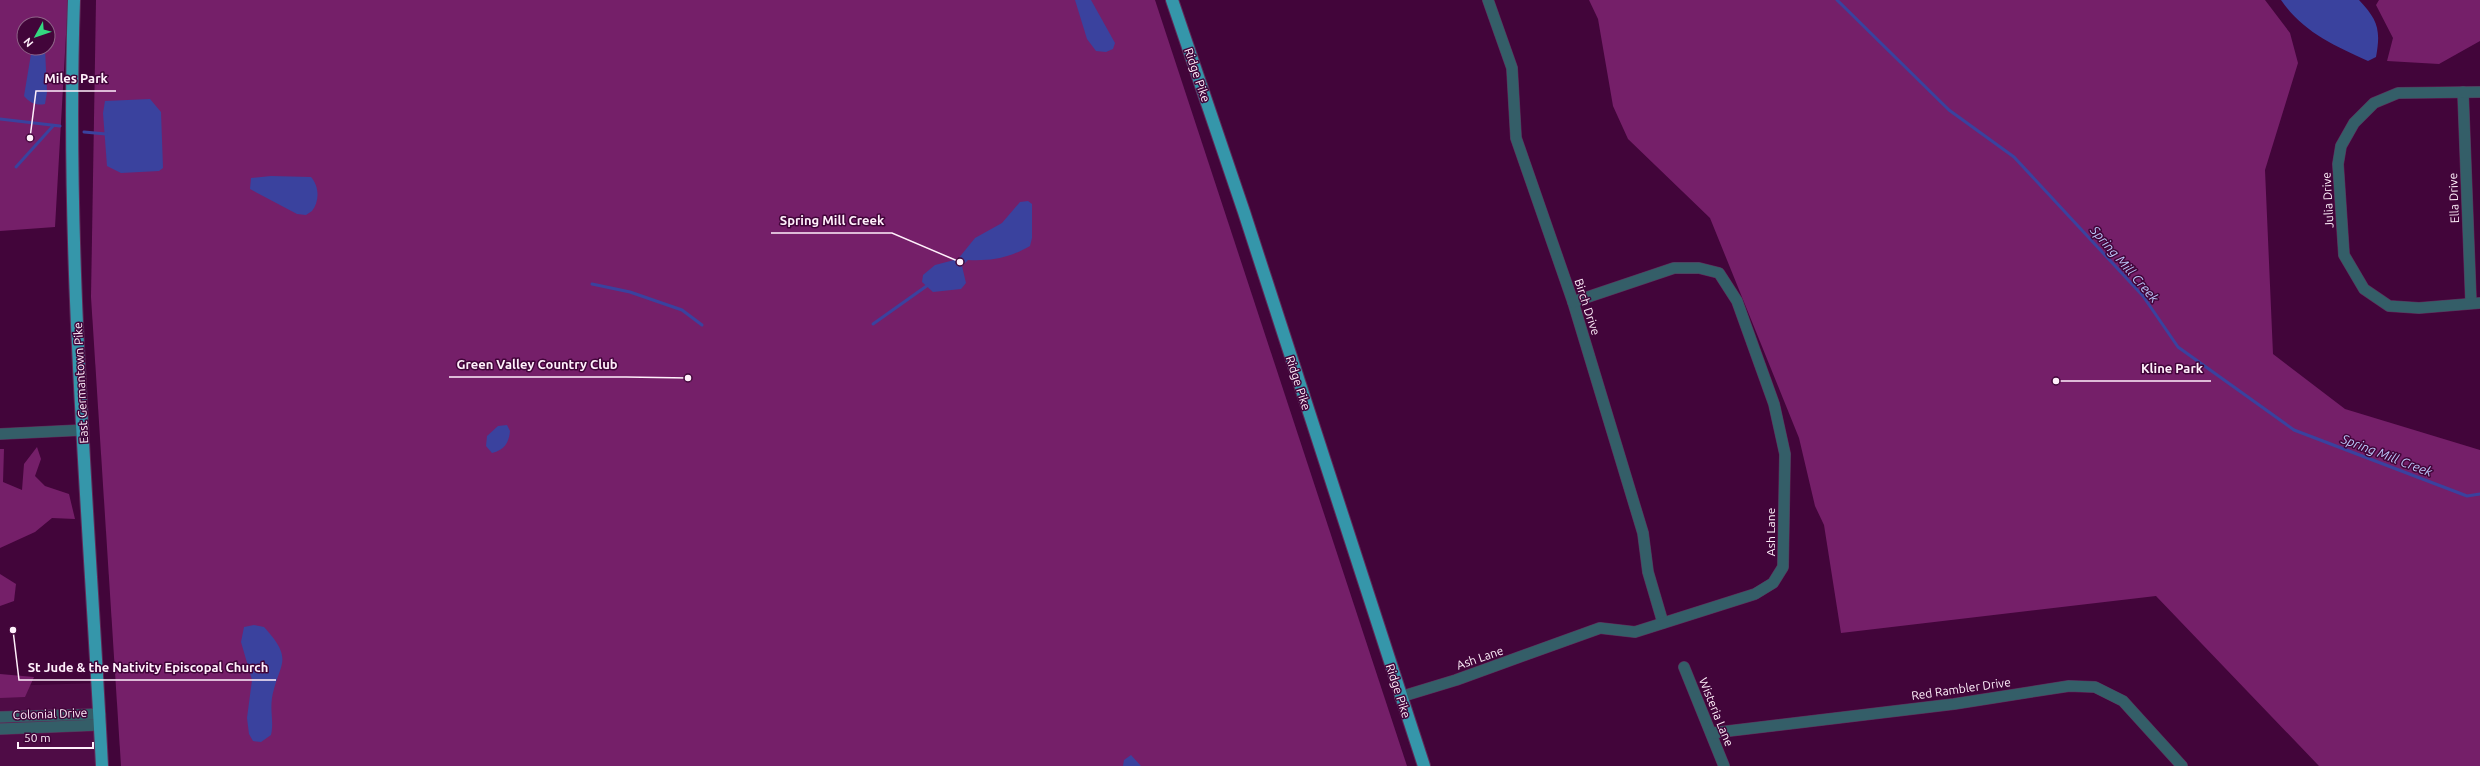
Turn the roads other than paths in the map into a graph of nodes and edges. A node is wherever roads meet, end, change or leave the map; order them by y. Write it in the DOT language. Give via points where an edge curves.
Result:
graph roads {
  1 [pos="74,0"];
  2 [pos="1172,0"];
  3 [pos="1488,0"];
  4 [pos="2463,92"];
  5 [pos="2480,92"];
  6 [pos="1573,302"];
  7 [pos="2476,303"];
  8 [pos="83,430"];
  9 [pos="0,434"];
  10 [pos="1663,623"];
  11 [pos="1684,667"];
  12 [pos="1400,697"];
  13 [pos="0,717"];
  14 [pos="100,719"];
  15 [pos="0,729"];
  16 [pos="1712,733"];
  17 [pos="102,766"];
  18 [pos="1424,766"];
  19 [pos="1724,766"];
  20 [pos="2182,766"];
  1 -- 8 [label="main road, East Germantown Pike" via="71,137"];
  2 -- 12 [label="main road, Ridge Pike" via="1244,212"];
  3 -- 6 [label="street, Birch Drive" via="1512,68 1516,138"];
  4 -- 5 [label="street, Julia Drive"];
  4 -- 7 [label="street, Ella Drive"];
  4 -- 7 [label="street, Julia Drive" via="2398,93 2374,103 2354,123 2341,146 2338,164 2344,255 2364,289 2390,306 2419,308"];
  6 -- 10 [label="street, Birch Drive" via="1643,533 1648,572"];
  6 -- 10 [label="street, Ash Lane" via="1674,268 1699,268 1719,273 1737,301 1774,404 1785,454 1783,567 1773,582 1755,594"];
  8 -- 9 [label="street"];
  8 -- 14 [label="main road, East Germantown Pike"];
  10 -- 12 [label="street, Ash Lane" via="1635,632 1600,628"];
  11 -- 16 [label="street, Wisteria Lane"];
  12 -- 18 [label="main road, Ridge Pike"];
  13 -- 14 [label="street, Colonial Drive"];
  14 -- 15 [label="street, Colonial Drive"];
  14 -- 17 [label="main road, East Germantown Pike"];
  16 -- 19 [label="street, Wisteria Lane"];
  16 -- 20 [label="street, Red Rambler Drive" via="1931,707 2069,686 2095,687 2123,702"];
}
